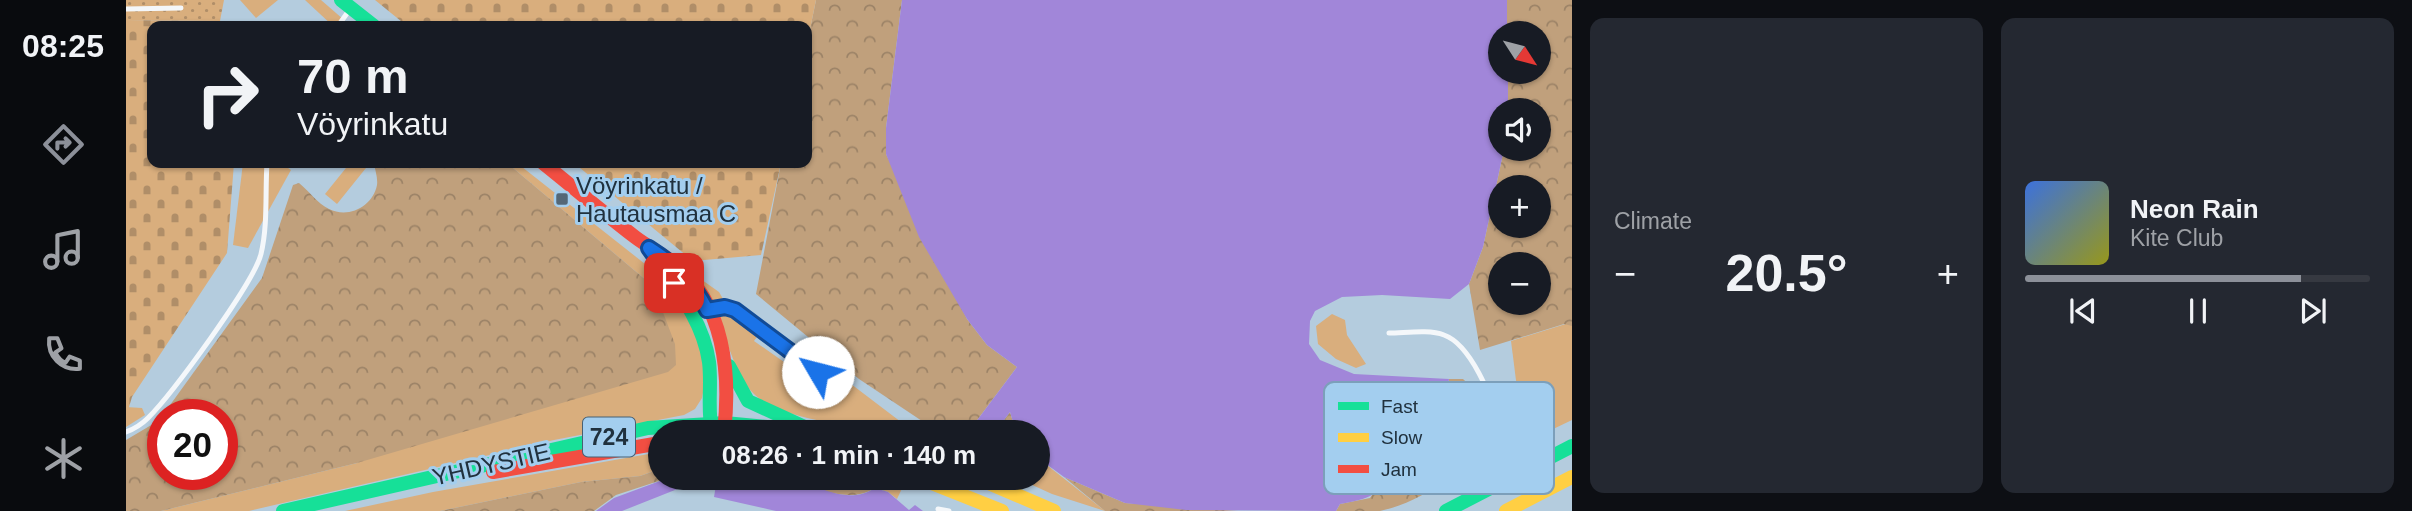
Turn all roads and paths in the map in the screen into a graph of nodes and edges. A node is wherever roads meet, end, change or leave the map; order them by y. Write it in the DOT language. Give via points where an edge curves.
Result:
graph roads {
  1 [pos="346,4"];
  2 [pos="181,8"];
  3 [pos="126,9"];
  4 [pos="340,21"];
  5 [pos="368,21"];
  6 [pos="267,168"];
  7 [pos="549,168"];
  8 [pos="701,313"];
  9 [pos="1389,333"];
  10 [pos="726,359"];
  11 [pos="1483,382"];
  12 [pos="837,387"];
  13 [pos="711,420"];
  14 [pos="724,420"];
  15 [pos="791,420"];
  16 [pos="648,428"];
  17 [pos="126,432"];
  18 [pos="648,445"];
  19 [pos="1572,446"];
  20 [pos="1554,455"];
  21 [pos="1572,477"];
  22 [pos="410,483"];
  23 [pos="1554,486"];
  24 [pos="955,490"];
  25 [pos="1005,490"];
  26 [pos="1479,494"];
  27 [pos="1539,494"];
  28 [pos="938,509"];
  29 [pos="283,511"];
  30 [pos="949,511"];
  31 [pos="1002,511"];
  32 [pos="1054,511"];
  33 [pos="1446,511"];
  34 [pos="1506,511"];
  1 -- 4 [label="lane"];
  1 -- 5 [label="main road"];
  2 -- 3 [label="lane"];
  6 -- 17 [label="lane" via="262,245 254,271 148,418"];
  7 -- 8 [label="main road" via="649,248"];
  8 -- 10 [label="main road"];
  8 -- 12 [label="lane" via="725,307 735,310"];
  8 -- 13 [label="main road" via="709,359"];
  9 -- 11 [label="lane" via="1442,334 1462,345"];
  10 -- 14 [label="main road"];
  10 -- 15 [label="main road" via="748,401"];
  16 -- 22 [label="main road, YHDYSTIE / 724"];
  18 -- 22 [label="main road, YHDYSTIE / 724"];
  19 -- 20 [label="main road"];
  21 -- 23 [label="main road"];
  22 -- 29 [label="main road, YHDYSTIE / 724"];
  24 -- 31 [label="main road"];
  25 -- 32 [label="main road"];
  26 -- 33 [label="main road"];
  27 -- 34 [label="main road"];
  28 -- 30 [label="lane"];
}
